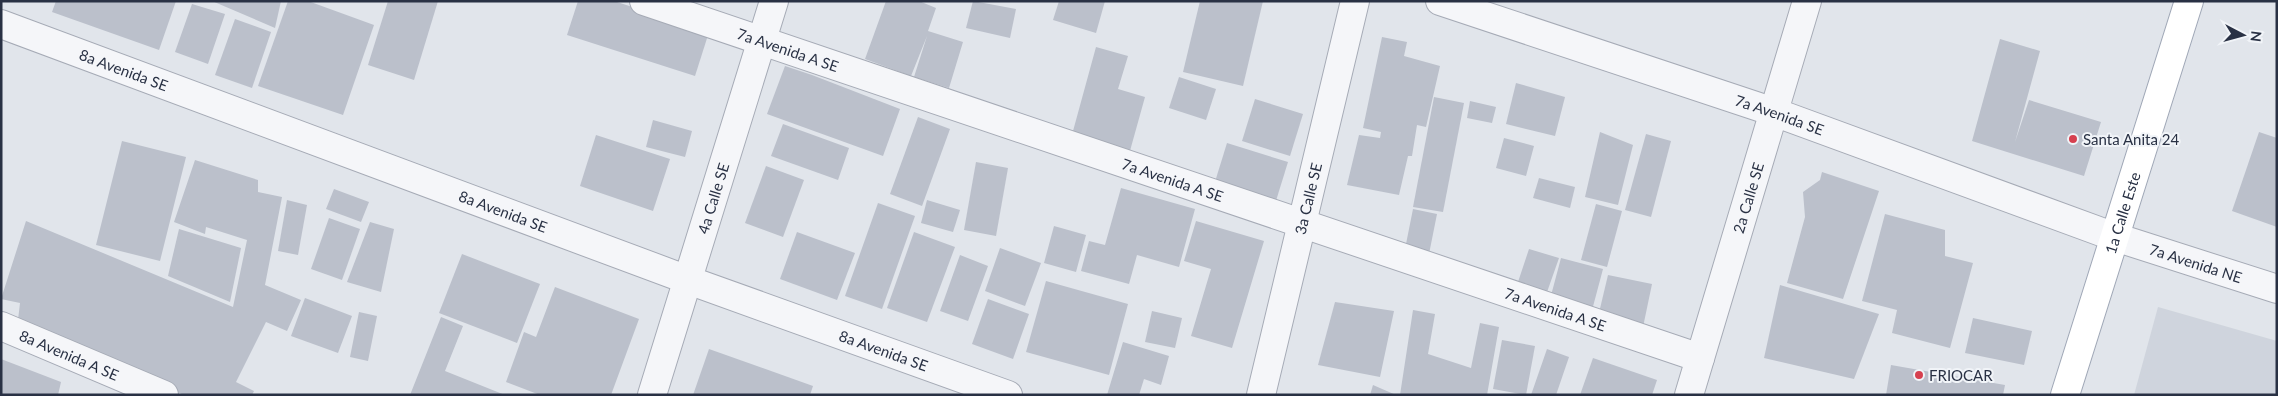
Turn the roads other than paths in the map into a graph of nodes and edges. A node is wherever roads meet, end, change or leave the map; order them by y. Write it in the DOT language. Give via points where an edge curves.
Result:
graph roads {
  1 [pos="644,1"];
  2 [pos="774,1"];
  3 [pos="1355,1"];
  4 [pos="1440,1"];
  5 [pos="1807,1"];
  6 [pos="2189,1"];
  7 [pos="1,24"];
  8 [pos="761,43"];
  9 [pos="1774,112"];
  10 [pos="1302,224"];
  11 [pos="2115,236"];
  12 [pos="688,280"];
  13 [pos="2277,289"];
  14 [pos="1,326"];
  15 [pos="1700,358"];
  16 [pos="164,395"];
  17 [pos="652,395"];
  18 [pos="1008,395"];
  19 [pos="1261,395"];
  20 [pos="1689,395"];
  21 [pos="2066,395"];
  1 -- 8 [label="street, 7a Avenida A SE"];
  2 -- 8 [label="street, 4a Calle SE"];
  3 -- 10 [label="street, 3a Calle SE"];
  4 -- 9 [label="street, 7a Avenida SE"];
  5 -- 9 [label="street, 2a Calle SE"];
  6 -- 11 [label="main road, 1a Calle Este"];
  7 -- 12 [label="street, 8a Avenida SE"];
  8 -- 10 [label="street, 7a Avenida A SE"];
  8 -- 12 [label="street, 4a Calle SE"];
  9 -- 11 [label="street, 7a Avenida SE"];
  9 -- 15 [label="street, 2a Calle SE"];
  10 -- 15 [label="street, 7a Avenida A SE"];
  10 -- 19 [label="street, 3a Calle SE"];
  11 -- 13 [label="street, 7a Avenida NE"];
  11 -- 21 [label="main road, 1a Calle Este"];
  12 -- 17 [label="street, 4a Calle SE"];
  12 -- 18 [label="street, 8a Avenida SE"];
  14 -- 16 [label="street, 8a Avenida A SE"];
  15 -- 20 [label="street, 2a Calle SE"];
}
